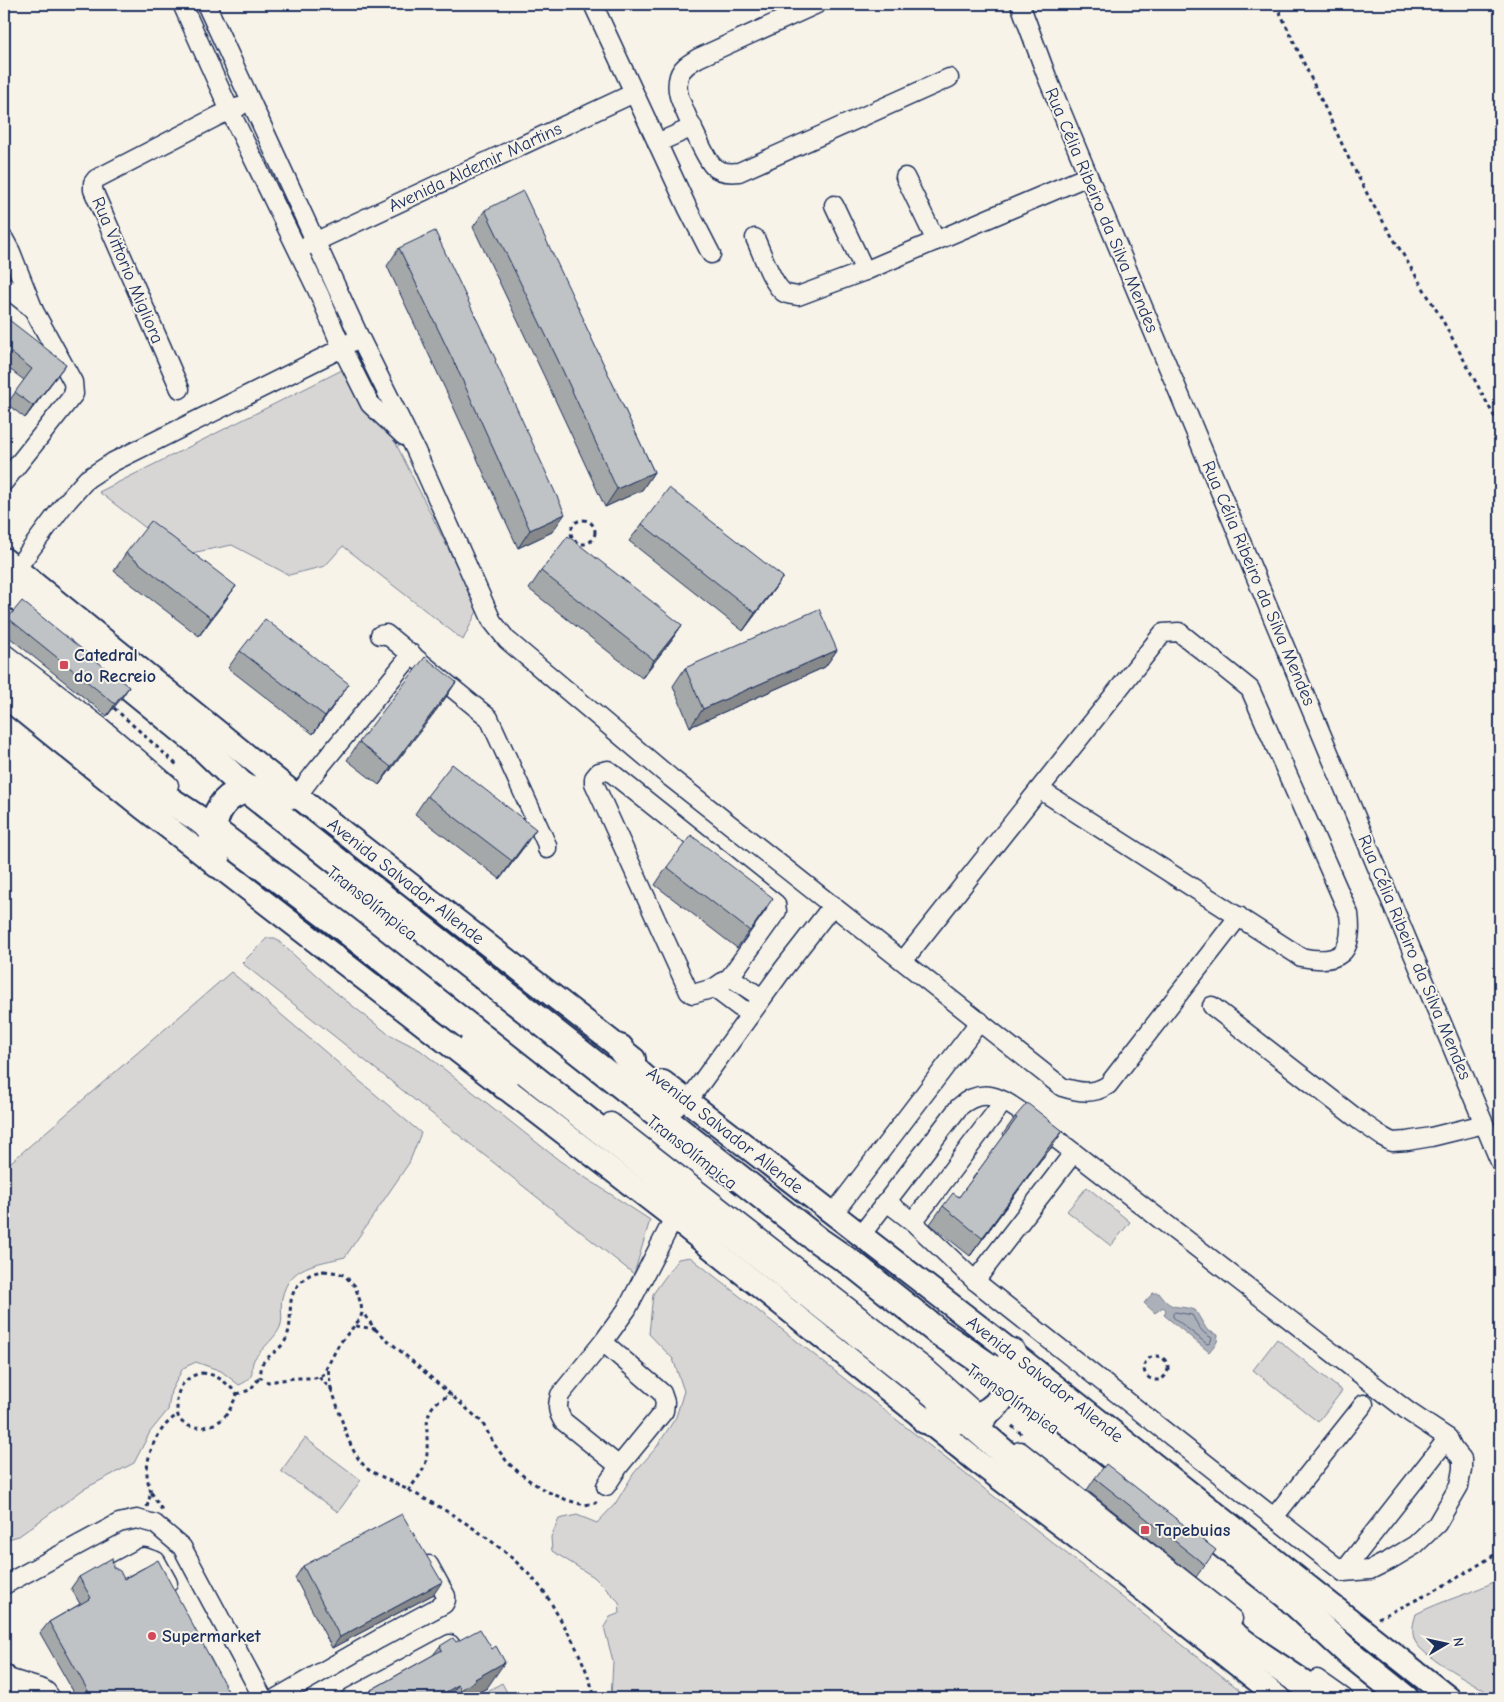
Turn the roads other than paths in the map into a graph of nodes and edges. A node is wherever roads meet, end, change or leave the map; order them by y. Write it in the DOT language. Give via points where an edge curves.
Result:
graph roads {
  1 [pos="182,4"];
  2 [pos="206,4"];
  3 [pos="593,4"];
  4 [pos="817,4"];
  5 [pos="1020,4"];
  6 [pos="949,78"];
  7 [pos="634,93"];
  8 [pos="251,102"];
  9 [pos="230,111"];
  10 [pos="693,128"];
  11 [pos="658,143"];
  12 [pos="1088,176"];
  13 [pos="905,177"];
  14 [pos="834,205"];
  15 [pos="755,238"];
  16 [pos="4,239"];
  17 [pos="936,241"];
  18 [pos="316,242"];
  19 [pos="298,250"];
  20 [pos="711,254"];
  21 [pos="866,271"];
  22 [pos="4,286"];
  23 [pos="33,308"];
  24 [pos="358,336"];
  25 [pos="342,348"];
  26 [pos="180,389"];
  27 [pos="416,451"];
  28 [pos="4,482"];
  29 [pos="8,571"];
  30 [pos="4,600"];
  31 [pos="380,635"];
  32 [pos="4,652"];
  33 [pos="412,654"];
  34 [pos="4,668"];
  35 [pos="4,696"];
  36 [pos="1039,789"];
  37 [pos="241,792"];
  38 [pos="297,796"];
  39 [pos="215,823"];
  40 [pos="547,849"];
  41 [pos="217,864"];
  42 [pos="833,905"];
  43 [pos="1239,916"];
  44 [pos="341,926"];
  45 [pos="903,961"];
  46 [pos="730,977"];
  47 [pos="714,988"];
  48 [pos="762,998"];
  49 [pos="1212,1006"];
  50 [pos="750,1015"];
  51 [pos="980,1021"];
  52 [pos="620,1048"];
  53 [pos="505,1086"];
  54 [pos="688,1101"];
  55 [pos="1004,1101"];
  56 [pos="1484,1124"];
  57 [pos="1068,1160"];
  58 [pos="1500,1162"];
  59 [pos="888,1202"];
  60 [pos="833,1214"];
  61 [pos="674,1218"];
  62 [pos="914,1222"];
  63 [pos="861,1235"];
  64 [pos="820,1242"];
  65 [pos="975,1281"];
  66 [pos="603,1342"];
  67 [pos="1012,1352"];
  68 [pos="1006,1385"];
  69 [pos="1364,1404"];
  70 [pos="973,1418"];
  71 [pos="925,1420"];
  72 [pos="1448,1438"];
  73 [pos="620,1466"];
  74 [pos="606,1486"];
  75 [pos="1274,1518"];
  76 [pos="418,1546"];
  77 [pos="1343,1572"];
  78 [pos="114,1574"];
  79 [pos="4,1585"];
  80 [pos="175,1595"];
  81 [pos="450,1644"];
  82 [pos="4,1676"];
  83 [pos="16,1698"];
  84 [pos="51,1698"];
  85 [pos="263,1698"];
  86 [pos="276,1698"];
  87 [pos="350,1698"];
  88 [pos="1279,1698"];
  89 [pos="1325,1698"];
  90 [pos="1344,1698"];
  91 [pos="1385,1698"];
  92 [pos="1405,1698"];
  93 [pos="1449,1698"];
  1 -- 9 [label="street"];
  2 -- 8 [label="street"];
  3 -- 7 [label="street"];
  4 -- 10 [label="street" via="686,66 677,85"];
  5 -- 12 [label="street, Rua Célia Ribeiro da Silva Mendes"];
  6 -- 10 [label="street" via="739,172 729,173 712,165"];
  7 -- 11 [label="street"];
  7 -- 18 [label="street, Avenida Aldemir Martins"];
  8 -- 9 [label="street"];
  8 -- 18 [label="street"];
  9 -- 19 [label="street"];
  9 -- 26 [label="street, Rua Vittorio Migliora" via="96,179 93,184"];
  10 -- 11 [label="street"];
  11 -- 20 [label="street"];
  12 -- 17 [label="street"];
  12 -- 56 [label="street, Rua Célia Ribeiro da Silva Mendes"];
  13 -- 17 [label="street"];
  14 -- 21 [label="street"];
  15 -- 21 [label="street" via="772,277 790,295 805,294"];
  16 -- 23 [label="street"];
  17 -- 21 [label="street"];
  18 -- 19 [label="street, Avenida Aldemir Martins"];
  18 -- 24 [label="street"];
  19 -- 25 [label="street"];
  22 -- 23 [label="street"];
  23 -- 28 [label="street" via="73,382 74,394"];
  24 -- 25 [label="street"];
  24 -- 27 [label="street"];
  25 -- 27 [label="street" via="370,404"];
  25 -- 29 [label="street" via="87,478"];
  27 -- 42 [label="street" via="492,621 507,640 671,778"];
  29 -- 37 [label="highway, Avenida Salvador Allende" via="60,628 203,747"];
  29 -- 38 [label="main road, Avenida Salvador Allende"];
  30 -- 37 [label="street, TransOlímpica"];
  31 -- 33 [label="street" via="386,634"];
  32 -- 39 [label="street, TransOlímpica"];
  33 -- 38 [label="street"];
  33 -- 40 [label="street" via="489,718"];
  34 -- 39 [label="highway" via="156,791"];
  35 -- 41 [label="main road"];
  36 -- 43 [label="street"];
  36 -- 43 [label="street" via="1163,633 1180,632 1250,689 1349,914 1352,932 1342,953 1325,960 1301,957"];
  36 -- 45 [label="street"];
  37 -- 38 [label="highway" via="263,789"];
  37 -- 39 [label="highway" via="222,804"];
  37 -- 64 [label="highway, Avenida Salvador Allende"];
  37 -- 68 [label="street, TransOlímpica" via="294,842 924,1337"];
  38 -- 52 [label="main road, Avenida Salvador Allende"];
  39 -- 41 [label="highway" via="212,839"];
  39 -- 44 [label="highway"];
  39 -- 70 [label="street, TransOlímpica" via="930,1371"];
  41 -- 53 [label="main road"];
  42 -- 45 [label="street"];
  42 -- 48 [label="street"];
  43 -- 51 [label="street" via="1102,1089 1078,1092 1062,1087"];
  44 -- 53 [label="highway" via="356,946 487,1058"];
  44 -- 70 [label="highway"];
  45 -- 51 [label="street"];
  46 -- 47 [label="street"];
  46 -- 47 [label="street" via="777,911 776,904 608,770 599,772 594,783 689,992 700,993"];
  46 -- 48 [label="street"];
  47 -- 50 [label="street"];
  48 -- 50 [label="street"];
  49 -- 56 [label="street" via="1360,1121 1392,1142"];
  50 -- 54 [label="street"];
  51 -- 60 [label="street"];
  52 -- 54 [label="main road, Avenida Salvador Allende"];
  52 -- 64 [label="highway" via="638,1072 809,1225"];
  53 -- 61 [label="main road"];
  54 -- 60 [label="main road, Avenida Salvador Allende"];
  55 -- 59 [label="street" via="987,1095 968,1099"];
  55 -- 62 [label="street"];
  55 -- 72 [label="street" via="1409,1412"];
  56 -- 58 [label="street, Rua Célia Ribeiro da Silva Mendes"];
  57 -- 65 [label="street"];
  59 -- 62 [label="street"];
  59 -- 63 [label="street"];
  60 -- 63 [label="main road, Avenida Salvador Allende"];
  61 -- 66 [label="street" via="627,1308"];
  61 -- 71 [label="main road"];
  62 -- 65 [label="street"];
  63 -- 67 [label="main road, Avenida Salvador Allende"];
  64 -- 68 [label="highway, Avenida Salvador Allende" via="858,1268"];
  65 -- 75 [label="street"];
  66 -- 73 [label="street" via="662,1393 665,1402 658,1420"];
  66 -- 73 [label="street" via="560,1396 558,1413 563,1421"];
  67 -- 68 [label="highway"];
  67 -- 93 [label="main road, Avenida Salvador Allende"];
  68 -- 70 [label="highway" via="992,1408"];
  68 -- 91 [label="street, TransOlímpica" via="1028,1407 1265,1594"];
  68 -- 92 [label="highway, Avenida Salvador Allende" via="1105,1451 1270,1581 1348,1652"];
  69 -- 75 [label="street"];
  70 -- 71 [label="highway"];
  70 -- 89 [label="highway" via="1041,1485 1201,1611"];
  70 -- 90 [label="street, TransOlímpica" via="1015,1447 1242,1626"];
  71 -- 88 [label="main road"];
  72 -- 77 [label="street"];
  72 -- 77 [label="street" via="1462,1459 1462,1469 1459,1486 1437,1524 1415,1545 1390,1560 1370,1570"];
  73 -- 74 [label="street"];
  75 -- 77 [label="street"];
  76 -- 86 [label="street" via="444,1589 444,1604"];
  78 -- 80 [label="street" via="144,1558 156,1561"];
  79 -- 85 [label="street" via="119,1523 137,1519 155,1524 182,1547"];
  81 -- 87 [label="street"];
  82 -- 83 [label="main road"];
  82 -- 84 [label="street" via="43,1690"];
}
